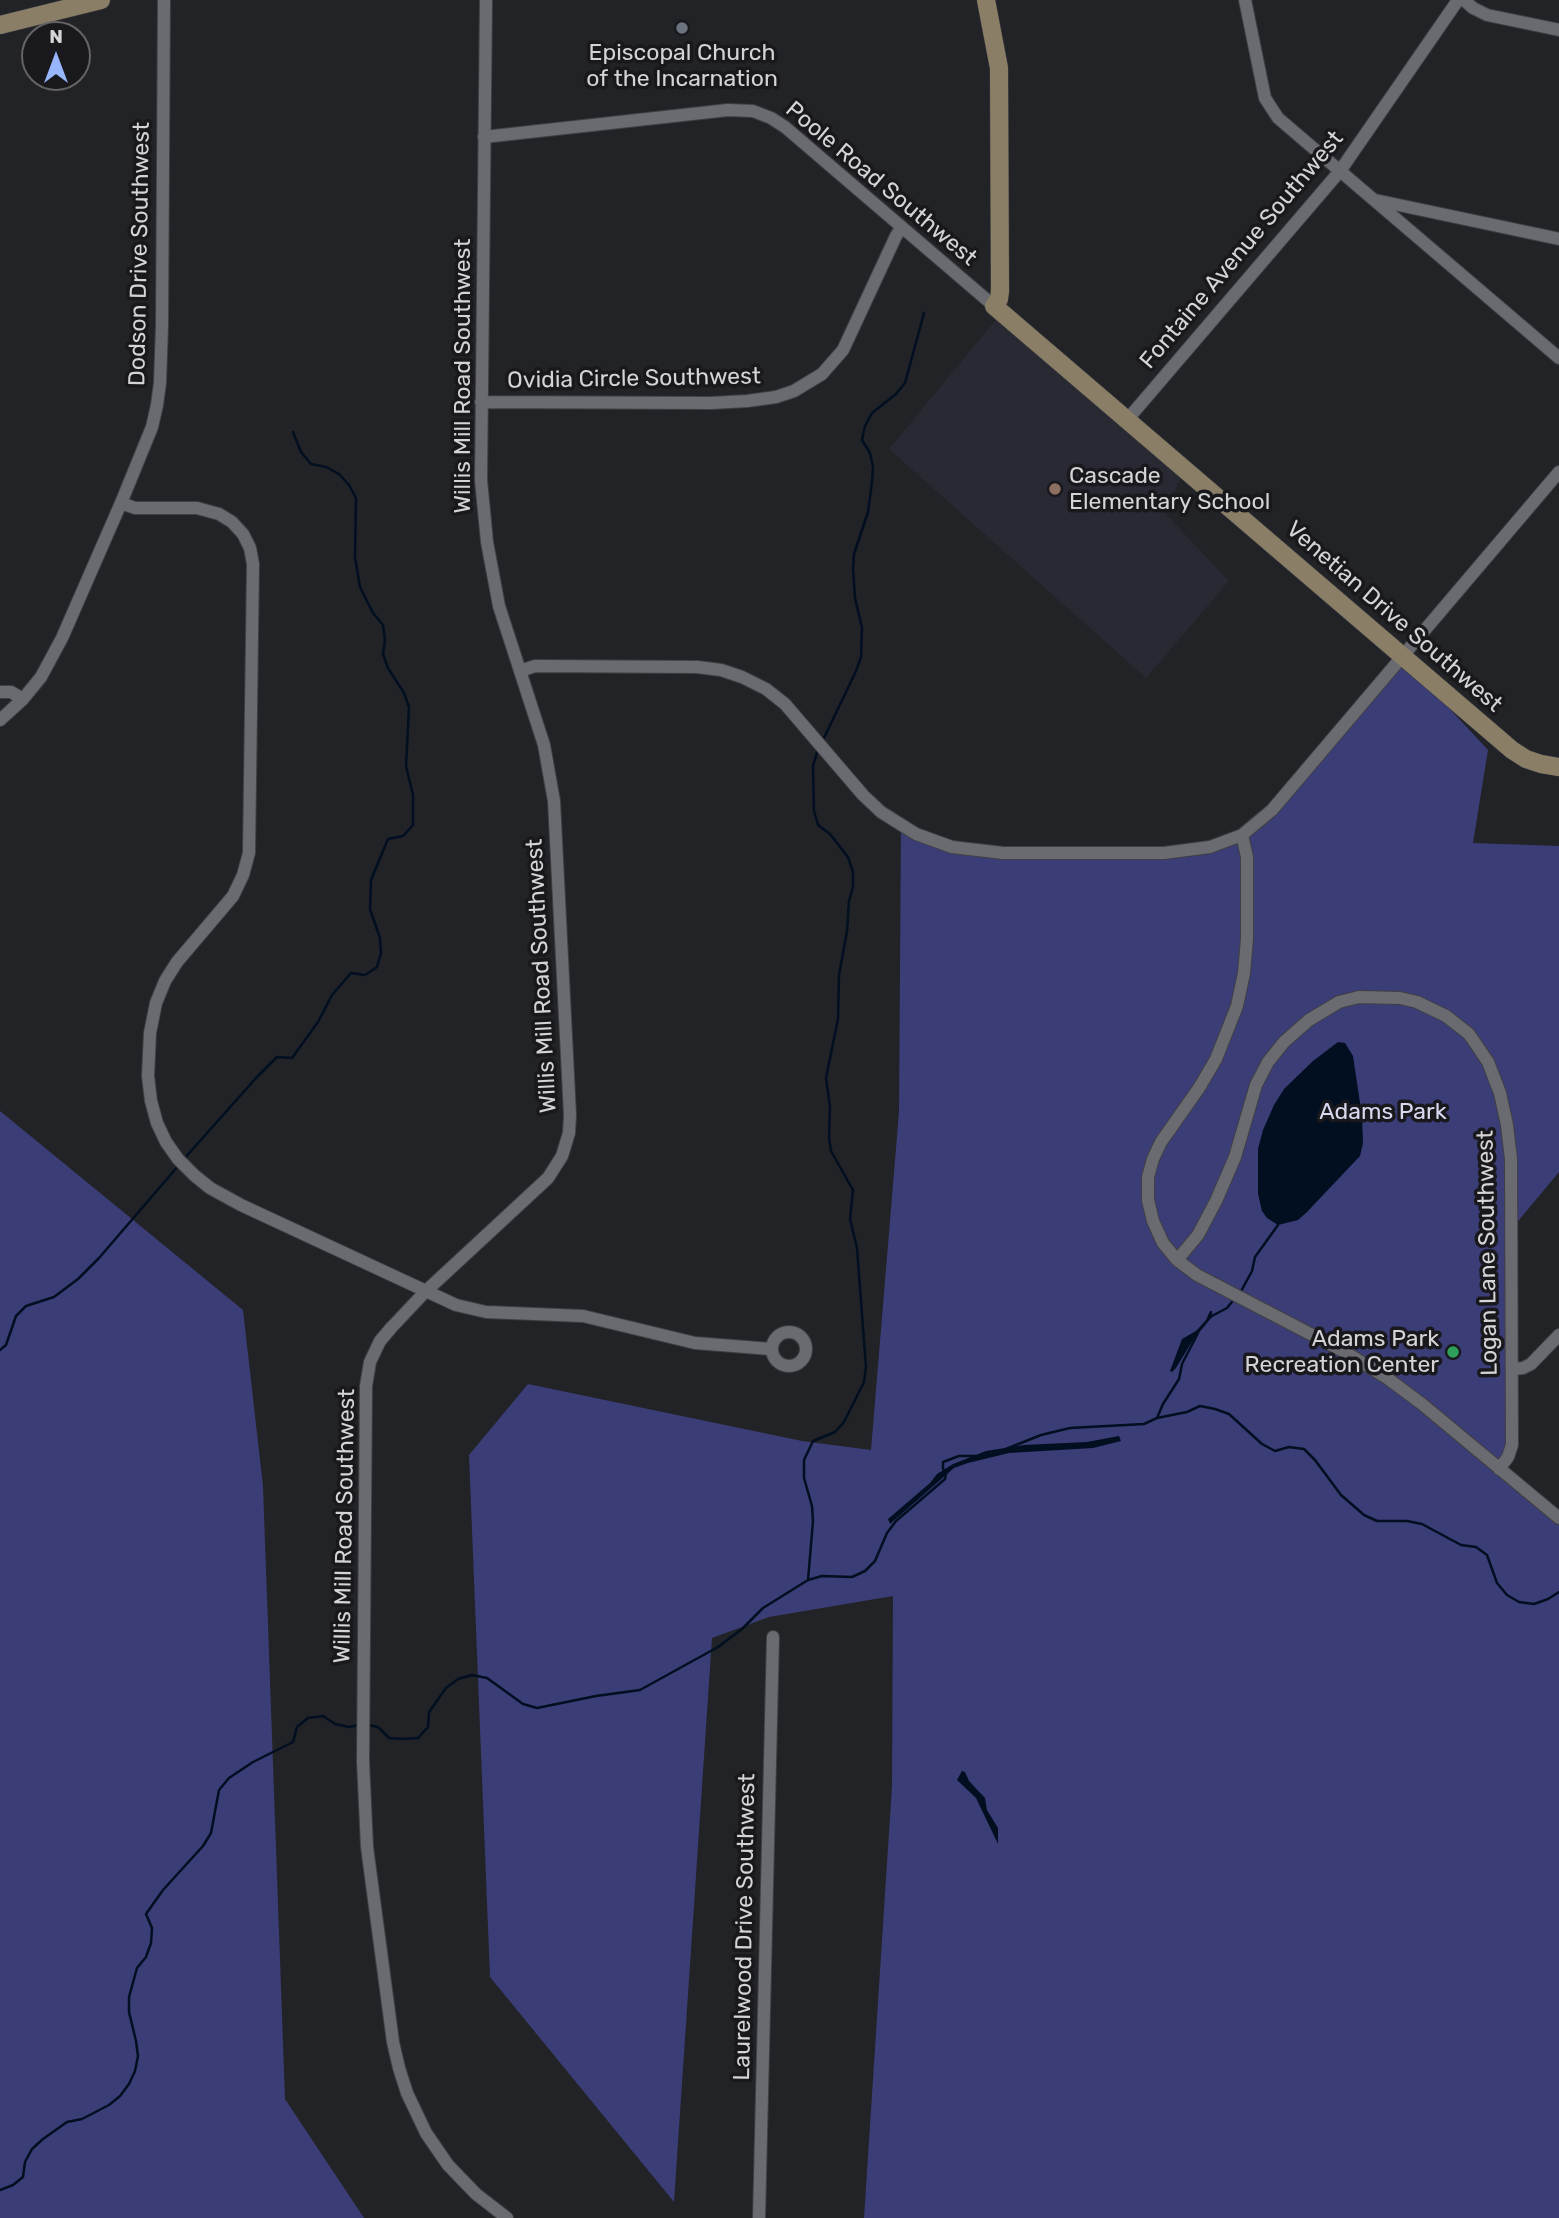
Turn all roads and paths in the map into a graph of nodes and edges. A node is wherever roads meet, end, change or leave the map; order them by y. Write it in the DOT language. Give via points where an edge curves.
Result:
graph roads {
  1 [pos="101,0"];
  2 [pos="164,0"];
  3 [pos="486,0"];
  4 [pos="986,0"];
  5 [pos="1245,0"];
  6 [pos="1461,0"];
  7 [pos="59,5"];
  8 [pos="0,25"];
  9 [pos="1559,30"];
  10 [pos="484,137"];
  11 [pos="1340,171"];
  12 [pos="1373,199"];
  13 [pos="902,227"];
  14 [pos="1559,240"];
  15 [pos="994,306"];
  16 [pos="1559,358"];
  17 [pos="481,402"];
  18 [pos="1127,420"];
  19 [pos="1559,472"];
  20 [pos="121,503"];
  21 [pos="1403,657"];
  22 [pos="520,671"];
  23 [pos="0,692"];
  24 [pos="23,699"];
  25 [pos="0,720"];
  26 [pos="1559,767"];
  27 [pos="1242,835"];
  28 [pos="1177,1260"];
  29 [pos="425,1292"];
  30 [pos="1559,1335"];
  31 [pos="771,1349"];
  32 [pos="1512,1368"];
  33 [pos="1499,1469"];
  34 [pos="1559,1518"];
  35 [pos="773,1637"];
  36 [pos="507,2218"];
  37 [pos="759,2218"];
  1 -- 7 [label="street"];
  2 -- 20 [label="street, Dodson Drive Southwest" via="160,383 152,427"];
  3 -- 10 [label="street, Willis Mill Road Southwest"];
  4 -- 15 [label="street" via="999,68 1000,291"];
  5 -- 11 [label="street" via="1270,109"];
  6 -- 9 [label="street" via="1487,15"];
  6 -- 11 [label="street, Fontaine Avenue Southwest"];
  7 -- 8 [label="street"];
  10 -- 13 [label="street, Poole Road Southwest" via="753,111 785,127"];
  10 -- 17 [label="street, Willis Mill Road Southwest"];
  11 -- 12 [label="street"];
  11 -- 18 [label="street, Fontaine Avenue Southwest"];
  12 -- 14 [label="street"];
  12 -- 16 [label="street"];
  13 -- 15 [label="street, Poole Road Southwest"];
  13 -- 17 [label="street, Ovidia Circle Southwest" via="843,350 822,374 794,391 757,400 711,403"];
  15 -- 18 [label="street, Venetian Drive Southwest"];
  17 -- 22 [label="street, Willis Mill Road Southwest" via="487,542 499,606"];
  18 -- 21 [label="street, Venetian Drive Southwest"];
  19 -- 21 [label="street"];
  20 -- 24 [label="street, Dodson Drive Southwest" via="62,638"];
  20 -- 29 [label="street" via="135,508 197,508 219,514 243,534 253,564 249,853 233,896 177,962 156,1003 148,1076 157,1123 178,1159 210,1188"];
  21 -- 26 [label="street, Venetian Drive Southwest" via="1512,750 1526,759"];
  21 -- 27 [label="street" via="1272,810"];
  22 -- 27 [label="street" via="535,667 697,667 743,677 785,704 881,812 916,834 952,847 1003,853 1164,853 1210,848"];
  22 -- 29 [label="street, Willis Mill Road Southwest" via="544,745 554,801 569,1133 548,1178"];
  23 -- 24 [label="street"];
  24 -- 25 [label="street, Dodson Drive Southwest"];
  27 -- 28 [label="street" via="1247,857 1247,939 1237,1006 1216,1059 1161,1142 1149,1177 1153,1222"];
  28 -- 32 [label="street, Logan Lane Southwest" via="1198,1235 1216,1201 1235,1157 1256,1085 1284,1042 1339,1002 1379,996 1417,1002 1469,1034 1488,1062 1500,1093 1511,1159"];
  28 -- 33 [label="street" via="1387,1378"];
  29 -- 31 [label="street" via="486,1312 583,1316 695,1343"];
  29 -- 36 [label="street, Willis Mill Road Southwest" via="380,1341 366,1386 363,1761 367,1847 393,2042 407,2093 448,2165 475,2194"];
  30 -- 32 [label="street" via="1531,1364"];
  32 -- 33 [label="street, Logan Lane Southwest" via="1513,1445"];
  33 -- 34 [label="street"];
  35 -- 37 [label="street, Laurelwood Drive Southwest"];
}
